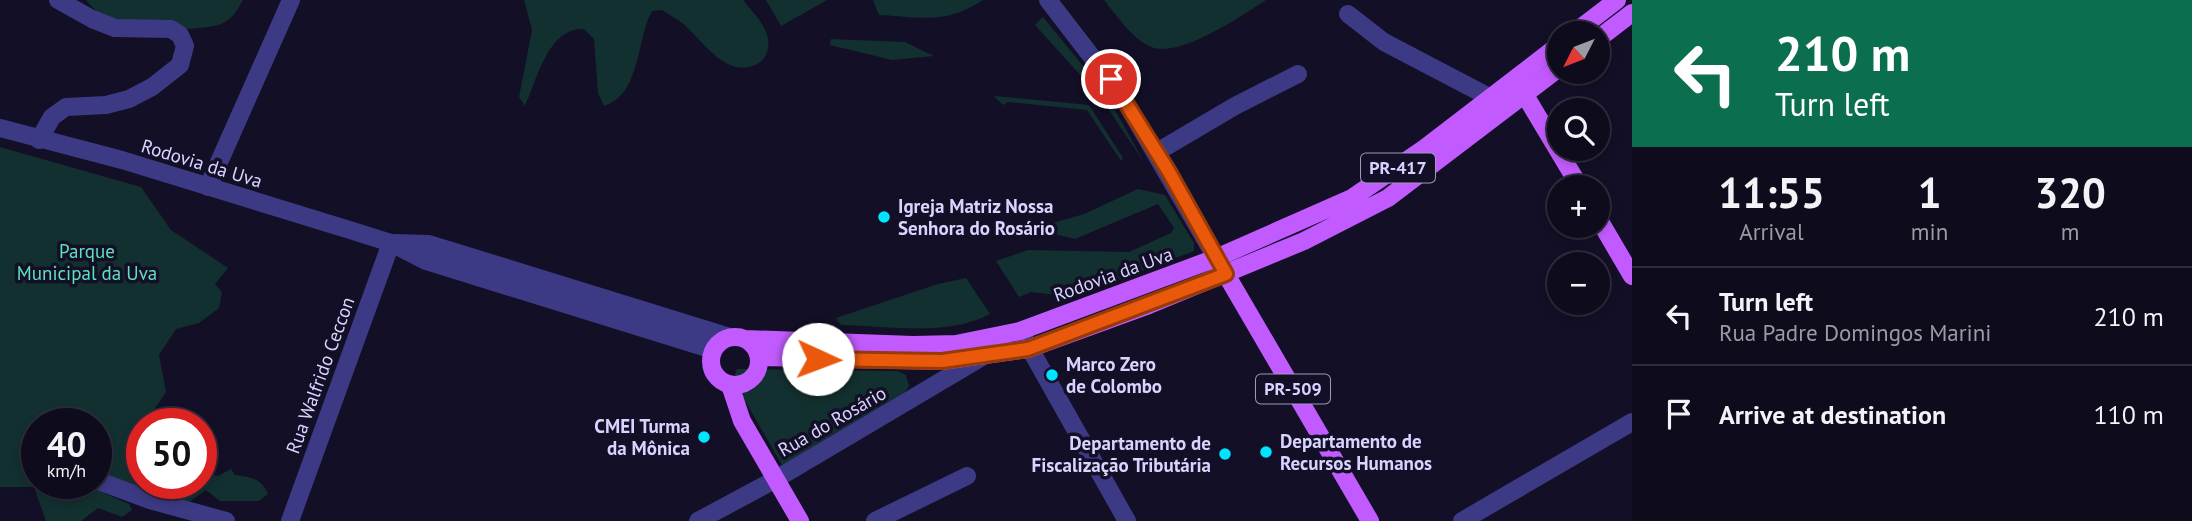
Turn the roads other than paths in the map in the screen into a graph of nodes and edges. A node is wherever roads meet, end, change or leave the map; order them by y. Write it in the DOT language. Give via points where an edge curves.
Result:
graph roads {
  1 [pos="58,0"];
  2 [pos="291,0"];
  3 [pos="1048,0"];
  4 [pos="1617,0"];
  5 [pos="1632,13"];
  6 [pos="1348,14"];
  7 [pos="1590,21"];
  8 [pos="1610,30"];
  9 [pos="1547,54"];
  10 [pos="1298,74"];
  11 [pos="1547,77"];
  12 [pos="1515,79"];
  13 [pos="1525,94"];
  14 [pos="1491,98"];
  15 [pos="0,128"];
  16 [pos="38,140"];
  17 [pos="1157,152"];
  18 [pos="1573,175"];
  19 [pos="208,187"];
  20 [pos="1610,238"];
  21 [pos="391,243"];
  22 [pos="1216,258"];
  23 [pos="1226,274"];
  24 [pos="1632,276"];
  25 [pos="1020,331"];
  26 [pos="738,338"];
  27 [pos="1028,349"];
  28 [pos="713,350"];
  29 [pos="759,357"];
  30 [pos="982,357"];
  31 [pos="730,385"];
  32 [pos="1632,422"];
  33 [pos="967,476"];
  34 [pos="776,479"];
  35 [pos="112,487"];
  36 [pos="226,521"];
  37 [pos="290,521"];
  38 [pos="698,521"];
  39 [pos="800,521"];
  40 [pos="875,521"];
  41 [pos="1127,521"];
  42 [pos="1370,521"];
  43 [pos="1462,521"];
  1 -- 16 [label="street" via="115,28 171,29 180,34 185,46 180,65 152,87 106,105 66,107 52,117"];
  2 -- 19 [label="street"];
  3 -- 17 [label="street" via="1100,63"];
  4 -- 7 [label="main road"];
  5 -- 8 [label="main road"];
  6 -- 14 [label="street" via="1384,42"];
  9 -- 12 [label="main road, Rodovia da Uva / PR-417"];
  10 -- 17 [label="street"];
  11 -- 13 [label="main road, Rodovia da Uva / PR-417"];
  12 -- 13 [label="main road"];
  12 -- 14 [label="main road, Rodovia da Uva / PR-417"];
  13 -- 18 [label="main road"];
  13 -- 23 [label="main road, Rodovia da Uva / PR-417" via="1388,198"];
  14 -- 22 [label="main road, Rodovia da Uva / PR-417" via="1352,198"];
  15 -- 16 [label="street, Rodovia da Uva / PR-417"];
  16 -- 19 [label="street, Rodovia da Uva / PR-417"];
  17 -- 22 [label="street"];
  19 -- 21 [label="street, Rodovia da Uva / PR-417"];
  20 -- 24 [label="main road"];
  21 -- 26 [label="street, Rodovia da Uva / PR-417" via="429,244"];
  21 -- 28 [label="street, Rodovia da Uva / PR-417" via="426,261"];
  21 -- 37 [label="street, Rua Walfrido Ceccon"];
  22 -- 23 [label="main road, PR-509"];
  22 -- 25 [label="main road, Rodovia da Uva / PR-417"];
  23 -- 27 [label="main road, Rodovia da Uva / PR-417"];
  23 -- 42 [label="main road, PR-509"];
  25 -- 26 [label="main road, Rodovia da Uva / PR-417" via="956,344"];
  25 -- 27 [label="street"];
  26 -- 28 [label="main road"];
  26 -- 29 [label="main road"];
  27 -- 30 [label="main road, Rodovia da Uva / PR-417"];
  27 -- 41 [label="street"];
  28 -- 31 [label="main road" via="713,372"];
  29 -- 30 [label="main road, Rodovia da Uva / PR-417" via="911,362"];
  29 -- 31 [label="main road" via="751,379"];
  30 -- 34 [label="street, Rua do Rosário"];
  31 -- 34 [label="main road" via="742,421"];
  32 -- 43 [label="street"];
  33 -- 40 [label="street"];
  34 -- 38 [label="street, Rua do Rosário"];
  34 -- 39 [label="main road"];
  35 -- 36 [label="street"];
}
